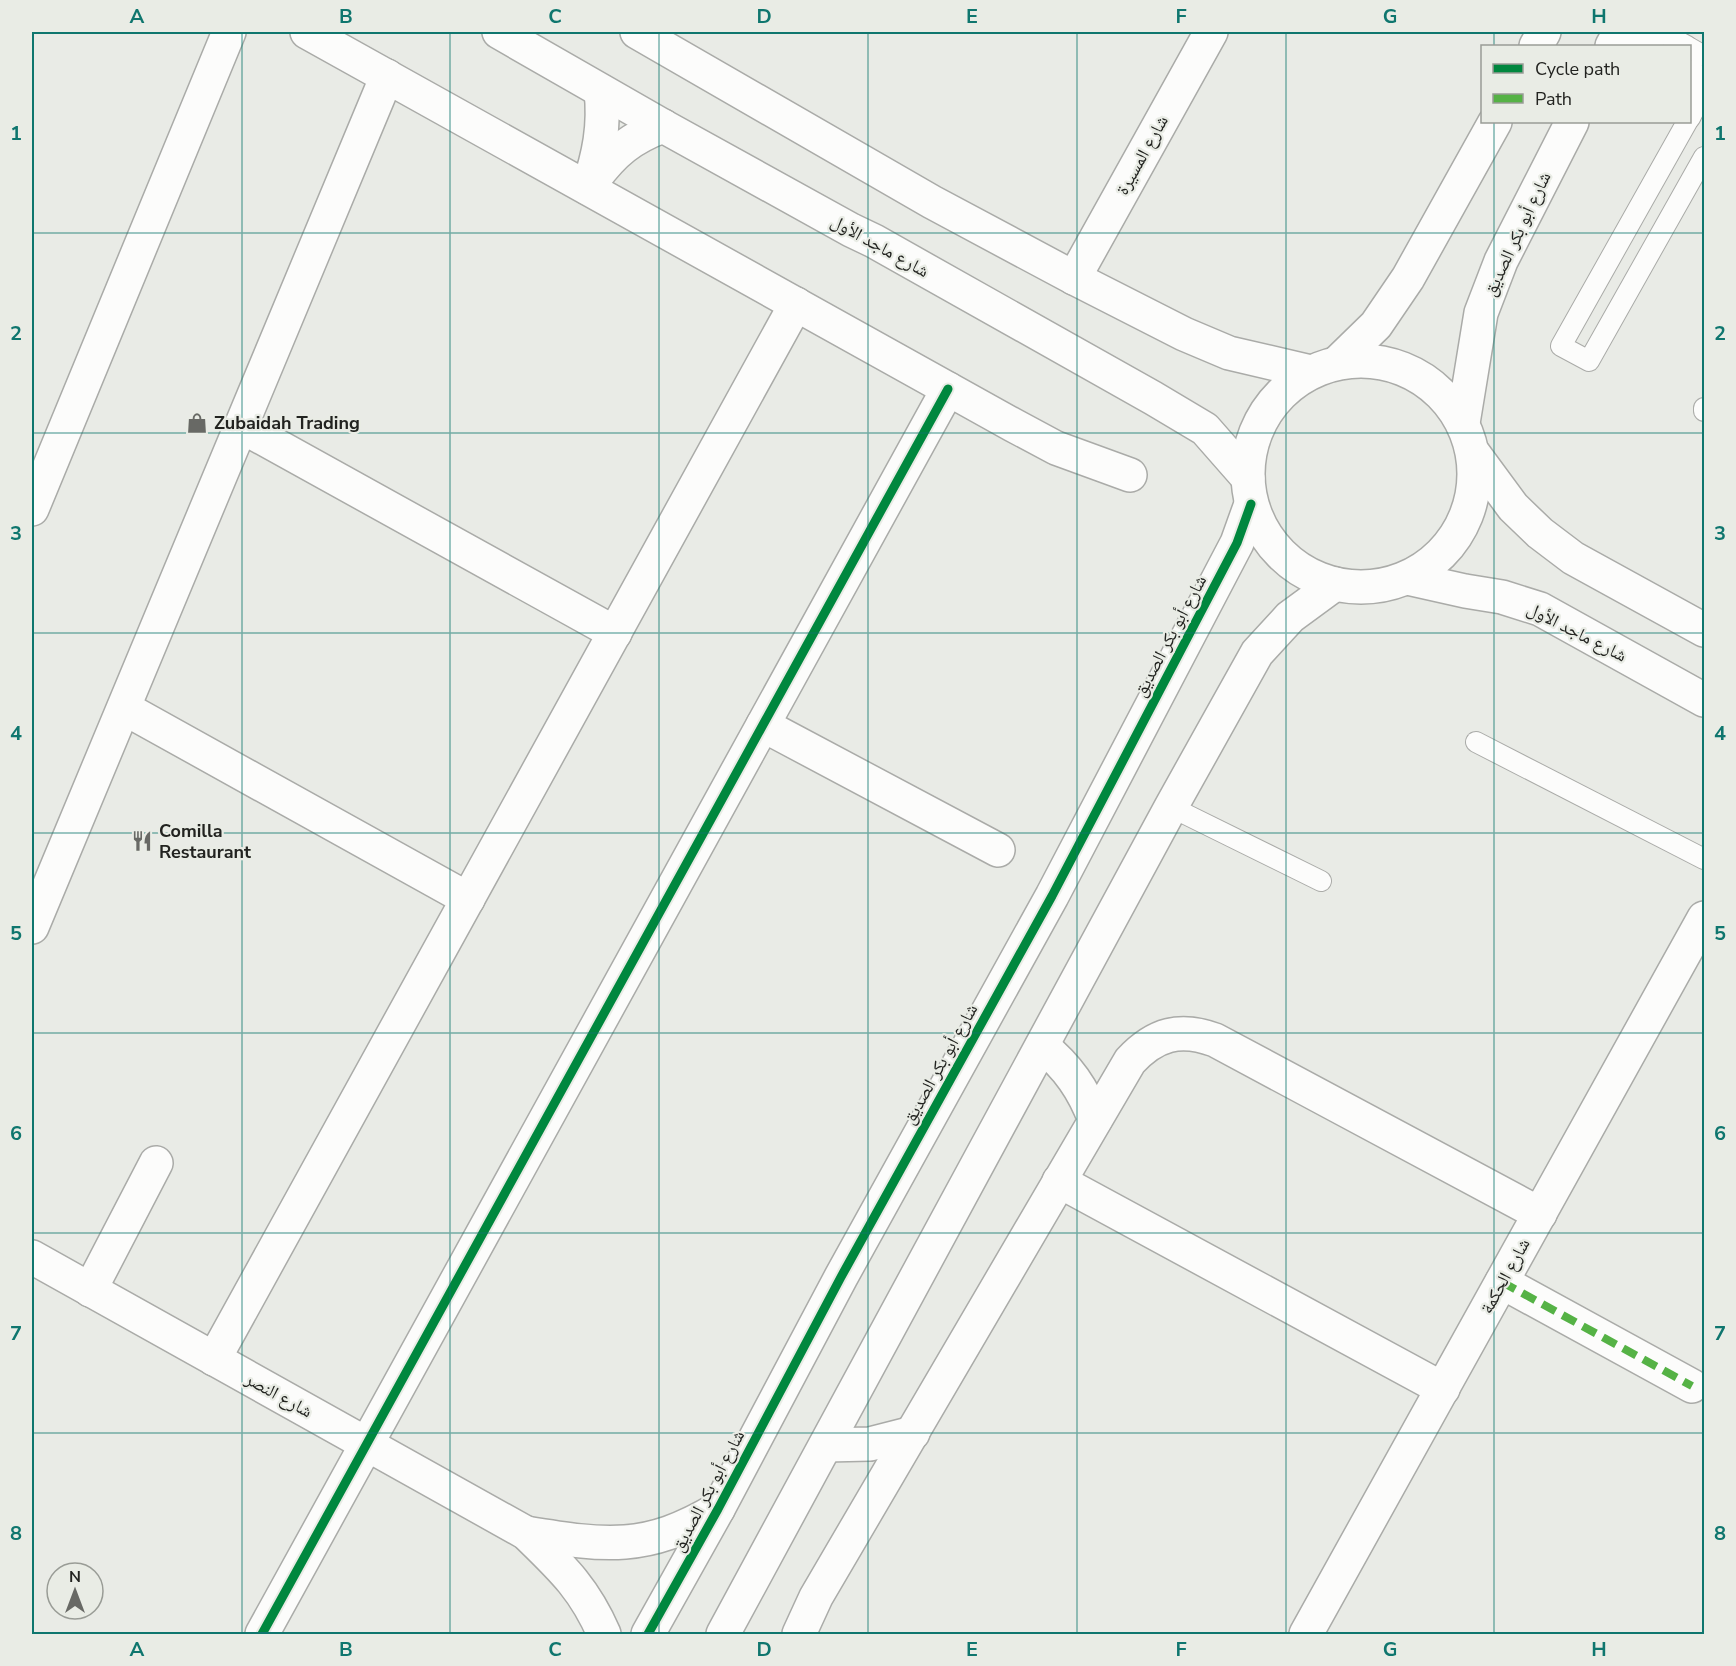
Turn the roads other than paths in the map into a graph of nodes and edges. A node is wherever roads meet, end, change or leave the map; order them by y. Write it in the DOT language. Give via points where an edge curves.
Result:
graph roads {
  1 [pos="229,32"];
  2 [pos="307,32"];
  3 [pos="499,32"];
  4 [pos="637,32"];
  5 [pos="1211,32"];
  6 [pos="1627,32"];
  7 [pos="1661,32"];
  8 [pos="1652,45"];
  9 [pos="1684,45"];
  10 [pos="1691,53"];
  11 [pos="1698,67"];
  12 [pos="387,76"];
  13 [pos="601,91"];
  14 [pos="1702,100"];
  15 [pos="1691,116"];
  16 [pos="1494,123"];
  17 [pos="1571,123"];
  18 [pos="1686,123"];
  19 [pos="663,126"];
  20 [pos="1704,157"];
  21 [pos="588,188"];
  22 [pos="1074,278"];
  23 [pos="796,304"];
  24 [pos="1324,368"];
  25 [pos="948,389"];
  26 [pos="1463,423"];
  27 [pos="241,426"];
  28 [pos="1473,454"];
  29 [pos="1130,475"];
  30 [pos="1249,491"];
  31 [pos="32,509"];
  32 [pos="1407,578"];
  33 [pos="1335,584"];
  34 [pos="1704,630"];
  35 [pos="615,633"];
  36 [pos="1704,700"];
  37 [pos="124,708"];
  38 [pos="763,725"];
  39 [pos="1476,742"];
  40 [pos="1171,807"];
  41 [pos="998,850"];
  42 [pos="1704,859"];
  43 [pos="1321,881"];
  44 [pos="468,898"];
  45 [pos="1704,918"];
  46 [pos="32,927"];
  47 [pos="1042,1046"];
  48 [pos="1095,1120"];
  49 [pos="156,1163"];
  50 [pos="1059,1181"];
  51 [pos="1540,1214"];
  52 [pos="32,1257"];
  53 [pos="1502,1282"];
  54 [pos="90,1290"];
  55 [pos="214,1359"];
  56 [pos="1692,1386"];
  57 [pos="1443,1389"];
  58 [pos="913,1433"];
  59 [pos="368,1445"];
  60 [pos="826,1445"];
  61 [pos="718,1509"];
  62 [pos="526,1533"];
  63 [pos="262,1635"];
  64 [pos="604,1635"];
  65 [pos="648,1635"];
  66 [pos="723,1635"];
  67 [pos="799,1635"];
  68 [pos="1306,1635"];
  1 -- 31 [label="street"];
  2 -- 12 [label="street"];
  3 -- 13 [label="street, شارع ماجد الأول"];
  4 -- 22 [label="street" via="932,202"];
  5 -- 22 [label="street, شارع المسيرة"];
  6 -- 8 [label="lane"];
  7 -- 9 [label="lane"];
  10 -- 11 [label="lane"];
  11 -- 14 [label="lane"];
  12 -- 21 [label="street"];
  12 -- 27 [label="street"];
  13 -- 19 [label="street, شارع ماجد الأول"];
  13 -- 21 [label="street" via="601,142"];
  14 -- 15 [label="lane"];
  16 -- 24 [label="street" via="1408,278 1376,325"];
  17 -- 26 [label="street, شارع أبو بكر الصديق" via="1505,251 1481,312"];
  18 -- 20 [label="lane" via="1561,346 1590,362"];
  19 -- 21 [label="street" via="631,140"];
  19 -- 30 [label="street, شارع ماجد الأول" via="1205,429"];
  21 -- 23 [label="street"];
  22 -- 24 [label="street" via="1229,353"];
  23 -- 25 [label="street"];
  23 -- 35 [label="street"];
  24 -- 26 [label="street" via="1375,362 1410,371 1441,393"];
  24 -- 30 [label="street" via="1284,390 1264,415 1251,445"];
  25 -- 29 [label="street" via="1056,448"];
  25 -- 38 [label="street"];
  26 -- 28 [label="street"];
  27 -- 35 [label="street"];
  27 -- 37 [label="street"];
  28 -- 32 [label="street" via="1474,492 1462,527 1439,557"];
  28 -- 34 [label="street" via="1513,507 1573,558"];
  30 -- 33 [label="street" via="1263,532 1282,555 1307,573"];
  30 -- 61 [label="street, شارع أبو بكر الصديق" via="1237,543 1052,896"];
  32 -- 33 [label="street" via="1372,587"];
  32 -- 36 [label="street, شارع ماجد الأول" via="1502,597 1540,609"];
  33 -- 40 [label="street" via="1290,617 1257,653"];
  35 -- 44 [label="street"];
  37 -- 44 [label="street"];
  37 -- 46 [label="street"];
  38 -- 41 [label="street"];
  38 -- 59 [label="street"];
  39 -- 42 [label="lane"];
  40 -- 43 [label="lane"];
  40 -- 47 [label="street"];
  44 -- 55 [label="street"];
  45 -- 51 [label="street, شارع الحكمة"];
  47 -- 48 [label="street" via="1075,1079"];
  47 -- 60 [label="street"];
  48 -- 50 [label="street"];
  48 -- 51 [label="street" via="1140,1050 1168,1035 1200,1035"];
  49 -- 54 [label="street"];
  50 -- 57 [label="street"];
  50 -- 58 [label="street"];
  51 -- 53 [label="street, شارع الحكمة"];
  52 -- 54 [label="street, شارع النصر"];
  53 -- 56 [label="street"];
  53 -- 57 [label="street, شارع الحكمة"];
  54 -- 55 [label="street, شارع النصر"];
  55 -- 59 [label="street, شارع النصر"];
  57 -- 68 [label="street, شارع الحكمة"];
  58 -- 60 [label="street" via="870,1444"];
  58 -- 67 [label="street" via="816,1597"];
  59 -- 62 [label="street, شارع النصر"];
  59 -- 63 [label="street"];
  60 -- 66 [label="street"];
  61 -- 62 [label="street, شارع النصر" via="675,1532 637,1542 578,1542"];
  61 -- 65 [label="street, شارع أبو بكر الصديق"];
  62 -- 64 [label="street, شارع النصر" via="579,1588"];
}
